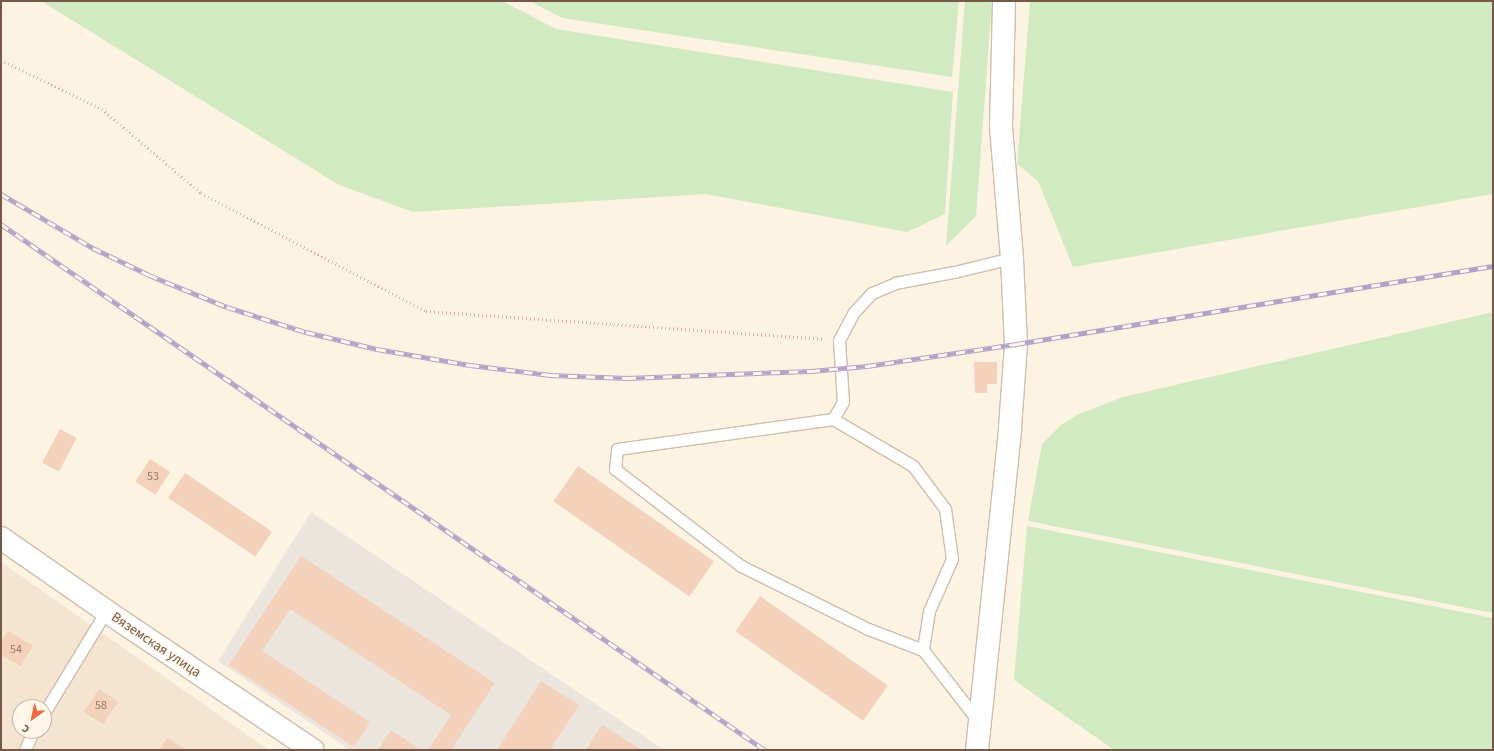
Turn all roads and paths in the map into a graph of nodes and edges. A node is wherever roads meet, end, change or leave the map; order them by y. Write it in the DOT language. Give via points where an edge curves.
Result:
graph roads {
  1 [pos="1004,1"];
  2 [pos="1,60"];
  3 [pos="1012,258"];
  4 [pos="839,340"];
  5 [pos="833,419"];
  6 [pos="1,538"];
  7 [pos="106,611"];
  8 [pos="923,650"];
  9 [pos="52,700"];
  10 [pos="980,723"];
  11 [pos="30,739"];
  12 [pos="25,750"];
  13 [pos="314,750"];
  14 [pos="977,750"];
  1 -- 3 [label="main road" via="1001,126"];
  2 -- 4 [label="path" via="102,109 201,193 426,311"];
  3 -- 4 [label="lane" via="895,283 872,293 854,312"];
  3 -- 10 [label="main road" via="1016,344"];
  4 -- 5 [label="lane" via="844,402"];
  5 -- 8 [label="lane" via="913,466 946,508 952,560 929,611"];
  5 -- 8 [label="lane" via="617,449 615,469 741,566 868,629"];
  6 -- 7 [label="main road, Вяземская улица"];
  7 -- 9 [label="lane"];
  7 -- 13 [label="main road, Вяземская улица"];
  8 -- 10 [label="lane"];
  10 -- 14 [label="main road"];
  11 -- 12 [label="lane"];
}
